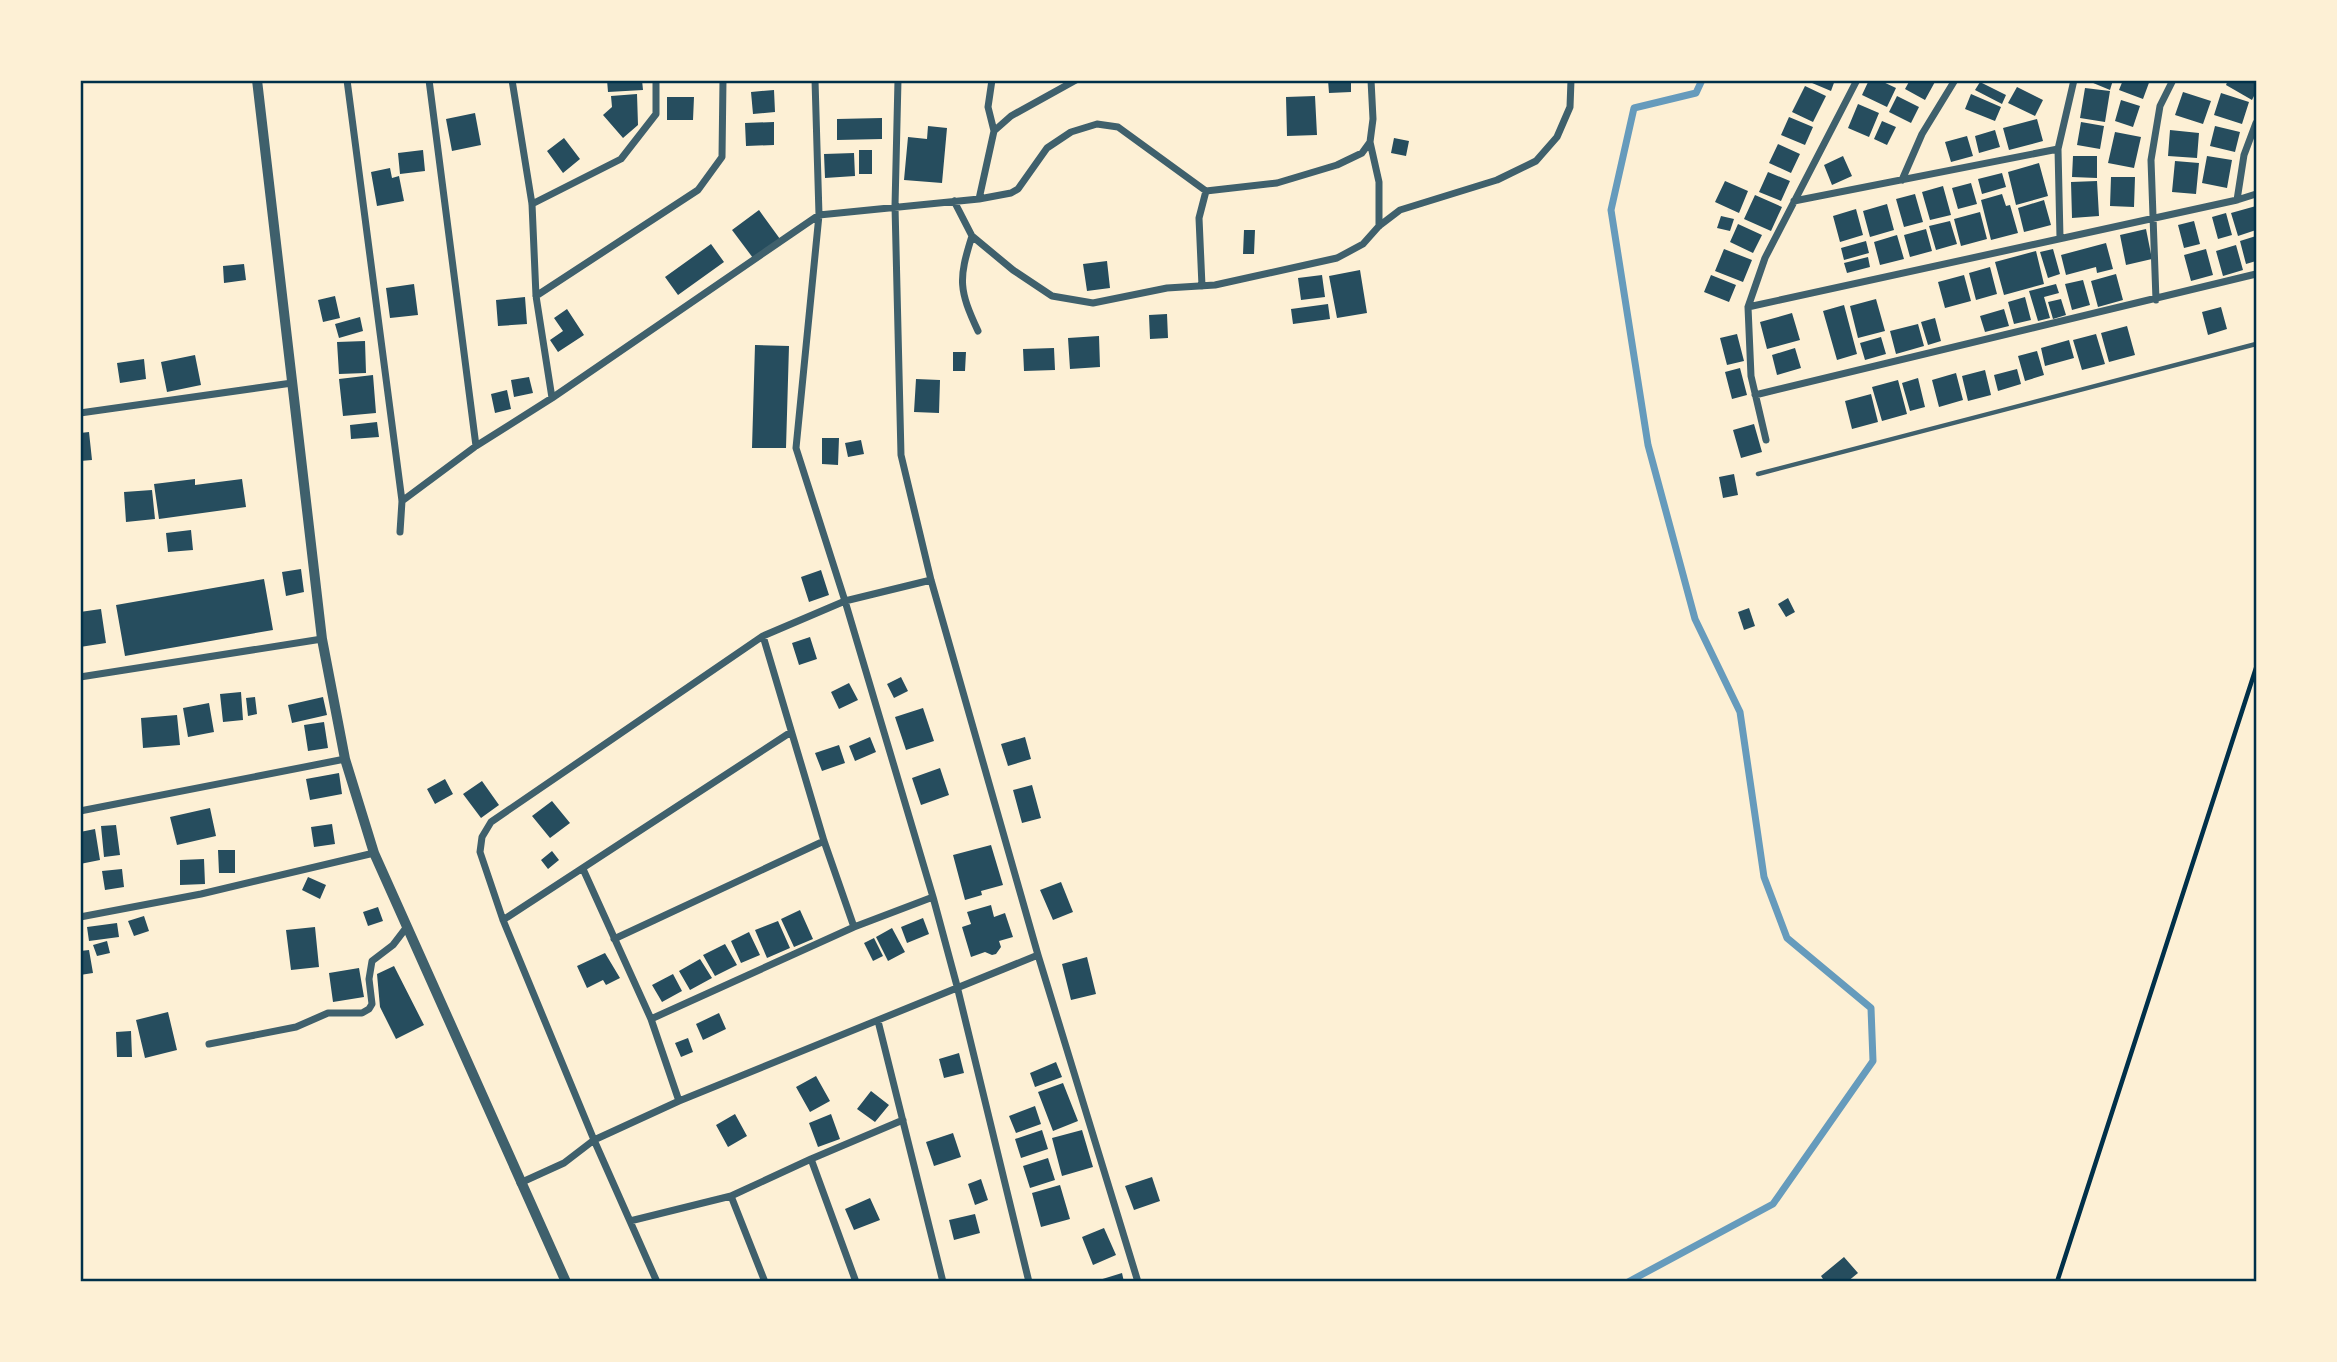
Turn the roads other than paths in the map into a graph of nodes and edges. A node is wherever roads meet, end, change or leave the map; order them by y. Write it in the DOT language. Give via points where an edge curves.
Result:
graph roads {
  1 [pos="257,80"];
  2 [pos="346,80"];
  3 [pos="429,80"];
  4 [pos="512,80"];
  5 [pos="656,80"];
  6 [pos="723,80"];
  7 [pos="815,80"];
  8 [pos="898,80"];
  9 [pos="992,80"];
  10 [pos="1076,80"];
  11 [pos="1371,80"];
  12 [pos="1571,80"];
  13 [pos="1857,80"];
  14 [pos="1955,80"];
  15 [pos="2074,80"];
  16 [pos="2173,80"];
  17 [pos="1062,85"];
  18 [pos="2256,123"];
  19 [pos="994,131"];
  20 [pos="1370,142"];
  21 [pos="2058,149"];
  22 [pos="1902,180"];
  23 [pos="1206,191"];
  24 [pos="2256,194"];
  25 [pos="979,199"];
  26 [pos="2237,200"];
  27 [pos="954,201"];
  28 [pos="1794,201"];
  29 [pos="532,204"];
  30 [pos="895,206"];
  31 [pos="819,215"];
  32 [pos="2154,218"];
  33 [pos="1379,226"];
  34 [pos="972,236"];
  35 [pos="2060,238"];
  36 [pos="2256,274"];
  37 [pos="1202,286"];
  38 [pos="536,296"];
  39 [pos="2156,300"];
  40 [pos="1748,307"];
  41 [pos="978,331"];
  42 [pos="2256,344"];
  43 [pos="292,383"];
  44 [pos="1755,395"];
  45 [pos="552,398"];
  46 [pos="80,413"];
  47 [pos="1766,440"];
  48 [pos="476,446"];
  49 [pos="1758,474"];
  50 [pos="402,501"];
  51 [pos="400,532"];
  52 [pos="931,580"];
  53 [pos="845,601"];
  54 [pos="763,636"];
  55 [pos="321,639"];
  56 [pos="80,677"];
  57 [pos="792,732"];
  58 [pos="345,759"];
  59 [pos="80,811"];
  60 [pos="824,841"];
  61 [pos="374,853"];
  62 [pos="583,869"];
  63 [pos="933,897"];
  64 [pos="80,917"];
  65 [pos="503,920"];
  66 [pos="406,928"];
  67 [pos="854,928"];
  68 [pos="614,939"];
  69 [pos="1038,955"];
  70 [pos="957,986"];
  71 [pos="651,1019"];
  72 [pos="878,1021"];
  73 [pos="209,1044"];
  74 [pos="679,1101"];
  75 [pos="903,1120"];
  76 [pos="594,1140"];
  77 [pos="811,1159"];
  78 [pos="520,1183"];
  79 [pos="731,1196"];
  80 [pos="630,1221"];
  81 [pos="566,1282"];
  82 [pos="657,1282"];
  83 [pos="765,1282"];
  84 [pos="856,1282"];
  85 [pos="943,1282"];
  86 [pos="1029,1282"];
  87 [pos="1138,1282"];
  1 -- 43 [label="street"];
  2 -- 50 [label="street"];
  3 -- 48 [label="street"];
  4 -- 29 [label="street"];
  5 -- 29 [label="street" via="656,114 621,159"];
  6 -- 38 [label="street" via="722,157 698,190"];
  7 -- 31 [label="street"];
  8 -- 30 [label="street"];
  9 -- 19 [label="street" via="988,107"];
  10 -- 17 [label="street"];
  11 -- 20 [label="street"];
  12 -- 33 [label="street" via="1570,107 1557,137 1535,161 1497,180 1400,211"];
  13 -- 28 [label="street"];
  14 -- 22 [label="street" via="1922,134"];
  15 -- 21 [label="street"];
  16 -- 32 [label="street" via="2160,106 2151,160"];
  17 -- 19 [label="street"];
  18 -- 26 [label="street" via="2244,155"];
  19 -- 25 [label="street"];
  20 -- 23 [label="street" via="1363,153 1336,165 1277,183"];
  20 -- 33 [label="street" via="1378,182"];
  21 -- 22 [label="street"];
  21 -- 35 [label="street"];
  22 -- 28 [label="street"];
  23 -- 25 [label="street" via="1125,131 1097,124 1071,132 1047,148 1018,189"];
  23 -- 37 [label="street" via="1199,218"];
  24 -- 26 [label="street"];
  25 -- 27 [label="street"];
  26 -- 32 [label="street"];
  27 -- 30 [label="street"];
  27 -- 34 [label="street"];
  28 -- 40 [label="street" via="1765,258"];
  29 -- 38 [label="street"];
  30 -- 31 [label="street"];
  30 -- 52 [label="street" via="901,454"];
  31 -- 45 [label="street"];
  31 -- 53 [label="street" via="796,448"];
  32 -- 35 [label="street"];
  32 -- 39 [label="street"];
  33 -- 37 [label="street" via="1363,244 1337,258"];
  34 -- 37 [label="street" via="1052,296 1093,303"];
  34 -- 41 [label="street" via="963,264 962,298"];
  35 -- 40 [label="street"];
  36 -- 39 [label="street"];
  38 -- 45 [label="street"];
  39 -- 44 [label="street"];
  40 -- 44 [label="street"];
  42 -- 49 [label="lane"];
  43 -- 46 [label="street"];
  43 -- 55 [label="street"];
  44 -- 47 [label="street"];
  45 -- 48 [label="street"];
  48 -- 50 [label="street"];
  50 -- 51 [label="street"];
  52 -- 53 [label="street"];
  52 -- 69 [label="street"];
  53 -- 54 [label="street"];
  53 -- 63 [label="street"];
  54 -- 57 [label="street"];
  54 -- 65 [label="street" via="491,822 480,852"];
  55 -- 56 [label="street"];
  55 -- 58 [label="street"];
  57 -- 60 [label="street"];
  57 -- 62 [label="street"];
  58 -- 59 [label="street"];
  58 -- 61 [label="street"];
  60 -- 67 [label="street"];
  60 -- 68 [label="street"];
  61 -- 64 [label="street"];
  61 -- 66 [label="street"];
  62 -- 65 [label="street"];
  62 -- 68 [label="street"];
  63 -- 67 [label="street"];
  63 -- 70 [label="street"];
  65 -- 76 [label="street"];
  66 -- 73 [label="street" via="372,961 369,1009 328,1013 296,1027"];
  66 -- 78 [label="street"];
  67 -- 71 [label="street"];
  68 -- 71 [label="street"];
  69 -- 70 [label="street"];
  69 -- 87 [label="street"];
  70 -- 72 [label="street"];
  70 -- 86 [label="street"];
  71 -- 74 [label="street"];
  72 -- 74 [label="street"];
  72 -- 75 [label="street"];
  74 -- 76 [label="street"];
  75 -- 77 [label="street"];
  75 -- 85 [label="street"];
  76 -- 78 [label="street" via="564,1163"];
  76 -- 80 [label="street"];
  77 -- 79 [label="street"];
  77 -- 84 [label="street"];
  78 -- 81 [label="street"];
  79 -- 80 [label="street"];
  79 -- 83 [label="street"];
  80 -- 82 [label="street"];
}
